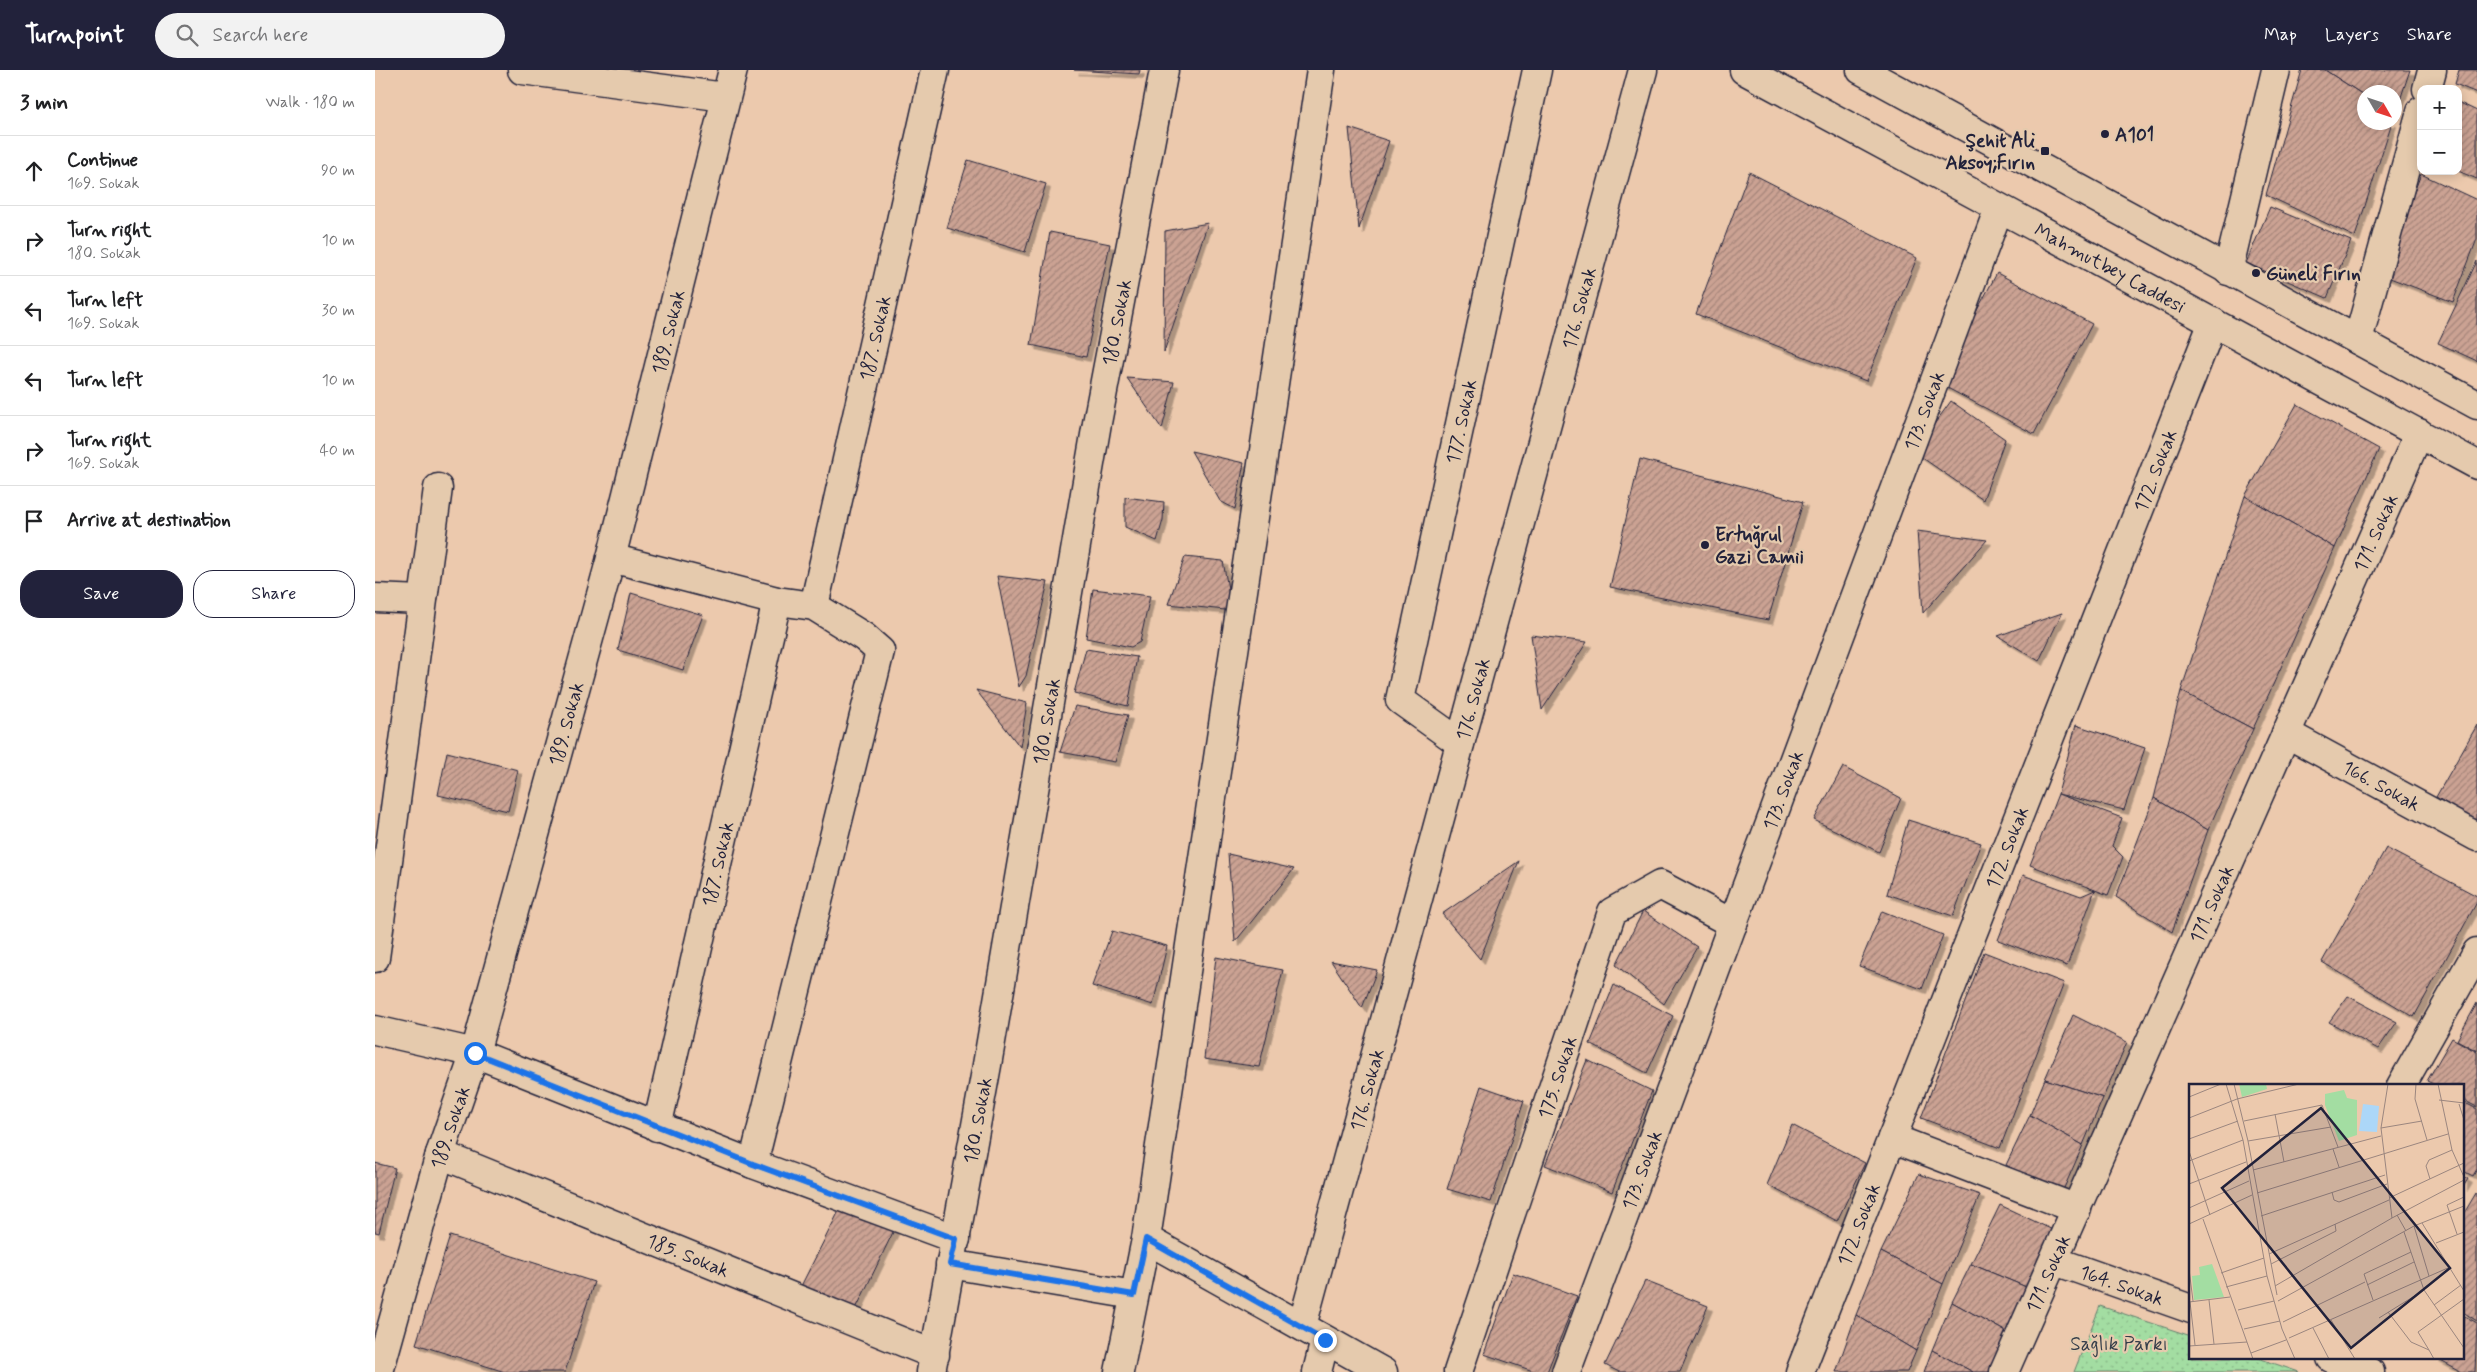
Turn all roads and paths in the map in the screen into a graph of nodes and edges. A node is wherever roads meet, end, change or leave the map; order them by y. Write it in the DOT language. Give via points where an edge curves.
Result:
graph roads {
  1 [pos="522,70"];
  2 [pos="733,70"];
  3 [pos="935,70"];
  4 [pos="1164,70"];
  5 [pos="1321,70"];
  6 [pos="1537,70"];
  7 [pos="1643,70"];
  8 [pos="1744,70"];
  9 [pos="1861,70"];
  10 [pos="2276,70"];
  11 [pos="2432,70"];
  12 [pos="2428,85"];
  13 [pos="725,97"];
  14 [pos="2417,126"];
  15 [pos="1999,208"];
  16 [pos="2227,271"];
  17 [pos="2213,322"];
  18 [pos="2358,340"];
  19 [pos="2477,405"];
  20 [pos="2419,433"];
  21 [pos="2477,465"];
  22 [pos="438,488"];
  23 [pos="611,558"];
  24 [pos="375,598"];
  25 [pos="421,600"];
  26 [pos="777,601"];
  27 [pos="814,606"];
  28 [pos="2286,733"];
  29 [pos="1460,743"];
  30 [pos="2477,837"];
  31 [pos="1733,924"];
  32 [pos="2477,952"];
  33 [pos="375,958"];
  34 [pos="375,1030"];
  35 [pos="475,1053"];
  36 [pos="2402,1084"];
  37 [pos="657,1127"];
  38 [pos="1892,1138"];
  39 [pos="440,1154"];
  40 [pos="753,1164"];
  41 [pos="2077,1209"];
  42 [pos="1146,1239"];
  43 [pos="953,1251"];
  44 [pos="2055,1261"];
  45 [pos="1134,1295"];
  46 [pos="2189,1308"];
  47 [pos="1302,1326"];
  48 [pos="1325,1340"];
  49 [pos="2337,1360"];
  50 [pos="933,1364"];
  51 [pos="379,1372"];
  52 [pos="1119,1372"];
  53 [pos="1317,1372"];
  54 [pos="1383,1372"];
  55 [pos="1458,1372"];
  56 [pos="1566,1372"];
  57 [pos="1800,1372"];
  58 [pos="2004,1372"];
  59 [pos="2370,1372"];
  1 -- 13 [label="street"];
  2 -- 13 [label="street, 189. Sokak"];
  3 -- 27 [label="street, 187. Sokak"];
  4 -- 43 [label="street, 180. Sokak" via="1097,423"];
  5 -- 42 [label="street"];
  6 -- 29 [label="street, 177. Sokak" via="1400,700"];
  7 -- 29 [label="street, 176. Sokak"];
  8 -- 15 [label="street, Mahmutbey Caddesi"];
  9 -- 16 [label="street"];
  10 -- 16 [label="street"];
  11 -- 12 [label="street"];
  13 -- 23 [label="street, 189. Sokak"];
  14 -- 18 [label="street"];
  15 -- 17 [label="street, Mahmutbey Caddesi"];
  15 -- 31 [label="street, 173. Sokak"];
  16 -- 18 [label="street"];
  17 -- 20 [label="street, Mahmutbey Caddesi"];
  17 -- 38 [label="street, 172. Sokak"];
  18 -- 19 [label="street"];
  20 -- 21 [label="street, Mahmutbey Caddesi"];
  20 -- 28 [label="street, 171. Sokak"];
  22 -- 25 [label="street"];
  23 -- 26 [label="street"];
  23 -- 35 [label="street, 189. Sokak"];
  24 -- 25 [label="street"];
  25 -- 33 [label="street"];
  26 -- 27 [label="street"];
  26 -- 37 [label="street, 187. Sokak"];
  27 -- 40 [label="street" via="864,637 879,651"];
  28 -- 30 [label="street, 166. Sokak"];
  28 -- 41 [label="street, 171. Sokak"];
  29 -- 47 [label="street, 176. Sokak"];
  31 -- 55 [label="street, 175. Sokak" via="1660,884 1613,912"];
  31 -- 56 [label="street, 173. Sokak"];
  32 -- 36 [label="street"];
  34 -- 35 [label="street"];
  35 -- 37 [label="street"];
  35 -- 39 [label="street, 189. Sokak"];
  37 -- 40 [label="street"];
  38 -- 41 [label="street"];
  38 -- 57 [label="street, 172. Sokak"];
  39 -- 50 [label="street, 185. Sokak"];
  39 -- 51 [label="street, 189. Sokak"];
  40 -- 43 [label="street"];
  41 -- 44 [label="street, 171. Sokak"];
  42 -- 45 [label="street"];
  42 -- 47 [label="street"];
  43 -- 45 [label="street"];
  43 -- 50 [label="street, 180. Sokak"];
  44 -- 46 [label="street, 164. Sokak"];
  44 -- 58 [label="street, 171. Sokak"];
  45 -- 52 [label="street"];
  47 -- 48 [label="street"];
  48 -- 53 [label="street"];
  48 -- 54 [label="street"];
  49 -- 59 [label="street"];
}
